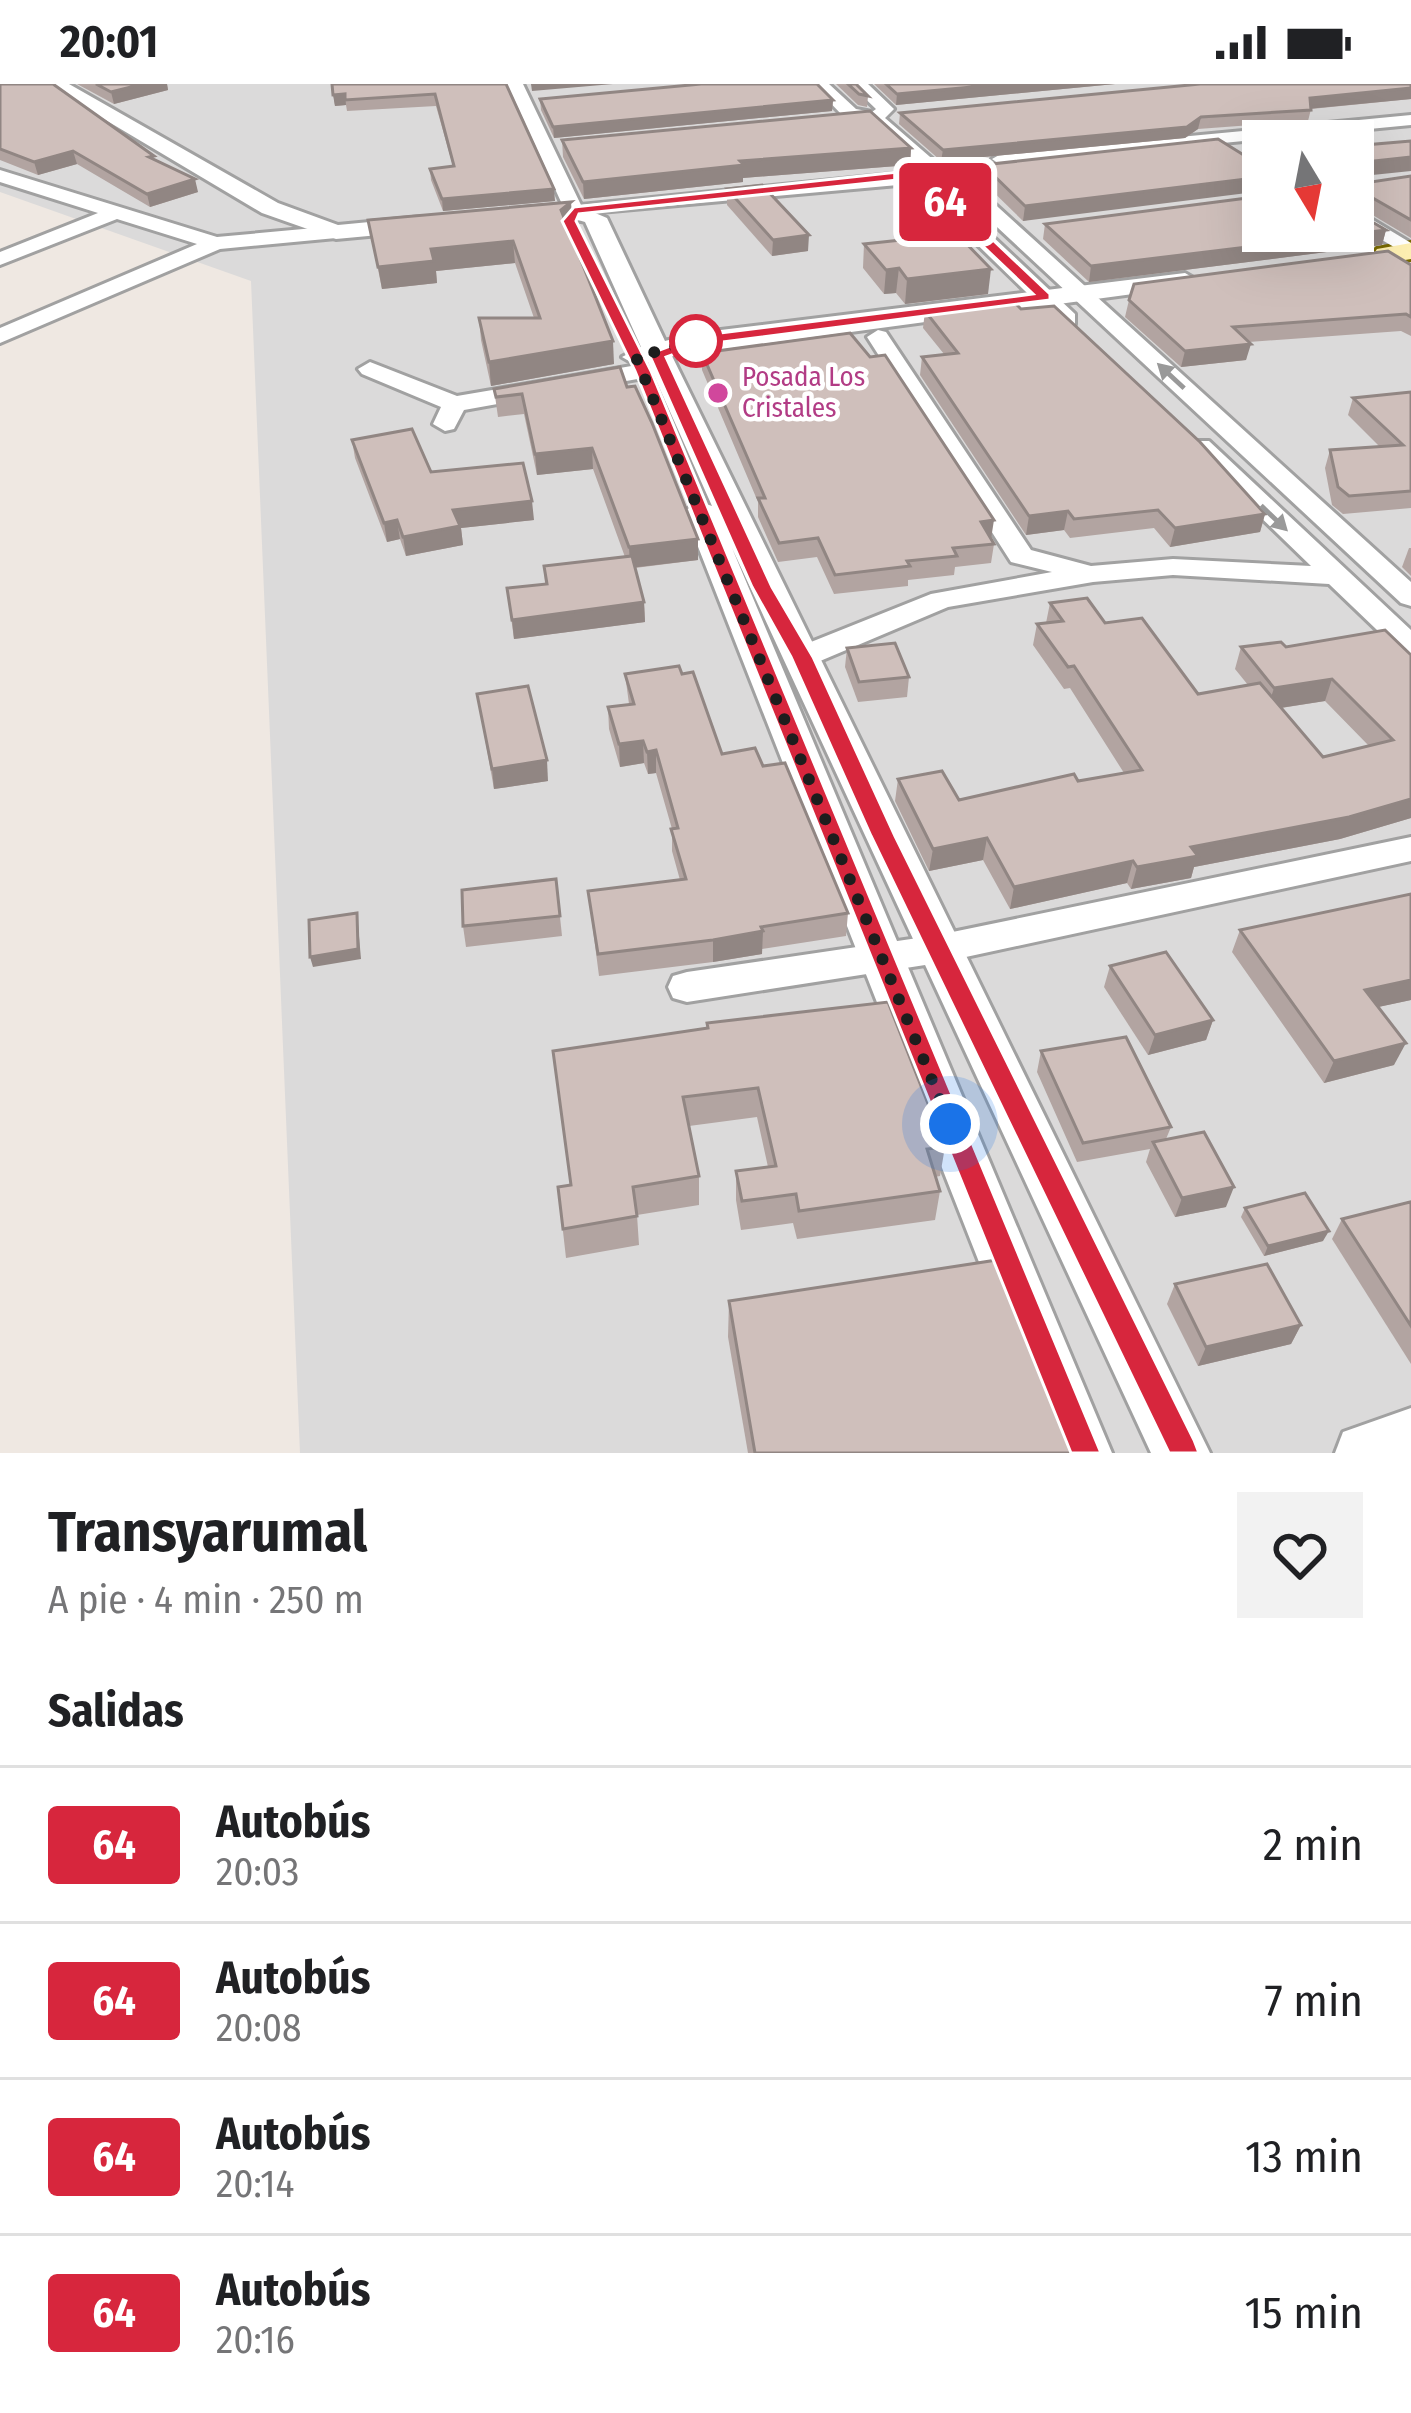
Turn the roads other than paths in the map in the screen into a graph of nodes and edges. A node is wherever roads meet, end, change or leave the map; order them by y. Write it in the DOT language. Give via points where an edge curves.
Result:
graph roads {
  1 [pos="55,84"];
  2 [pos="820,84"];
  3 [pos="858,84"];
  4 [pos="519,93"];
  5 [pos="545,100"];
  6 [pos="1182,115"];
  7 [pos="898,116"];
  8 [pos="875,118"];
  9 [pos="1411,120"];
  10 [pos="828,123"];
  11 [pos="1221,140"];
  12 [pos="569,147"];
  13 [pos="545,149"];
  14 [pos="1242,156"];
  15 [pos="935,172"];
  16 [pos="0,176"];
  17 [pos="574,211"];
  18 [pos="114,213"];
  19 [pos="502,217"];
  20 [pos="455,221"];
  21 [pos="336,232"];
  22 [pos="1374,236"];
  23 [pos="216,243"];
  24 [pos="0,259"];
  25 [pos="1396,260"];
  26 [pos="1218,284"];
  27 [pos="1089,300"];
  28 [pos="1061,313"];
  29 [pos="0,337"];
  30 [pos="878,337"];
  31 [pos="645,361"];
  32 [pos="370,369"];
  33 [pos="1181,428"];
  34 [pos="1093,574"];
  35 [pos="1335,576"];
  36 [pos="1411,597"];
  37 [pos="1411,646"];
  38 [pos="802,657"];
  39 [pos="1411,849"];
  40 [pos="938,950"];
  41 [pos="883,960"];
  42 [pos="687,987"];
  43 [pos="1411,1437"];
  44 [pos="1083,1453"];
  45 [pos="1181,1453"];
  46 [pos="1364,1453"];
  1 -- 21 [label="street" via="271,208"];
  2 -- 8 [label="street" via="850,113"];
  3 -- 8 [label="street" via="886,109"];
  4 -- 5 [label="street"];
  4 -- 13 [label="street"];
  6 -- 11 [label="street"];
  7 -- 8 [label="street"];
  8 -- 10 [label="street"];
  8 -- 15 [label="street"];
  9 -- 11 [label="street"];
  11 -- 14 [label="street"];
  11 -- 15 [label="street"];
  12 -- 13 [label="street"];
  13 -- 17 [label="street"];
  15 -- 17 [label="street"];
  15 -- 27 [label="street" via="1026,231"];
  15 -- 28 [label="street" via="928,186"];
  16 -- 18 [label="street"];
  17 -- 19 [label="street"];
  17 -- 31 [label="street" via="569,221"];
  18 -- 23 [label="street"];
  18 -- 24 [label="street"];
  20 -- 21 [label="street"];
  21 -- 23 [label="street"];
  22 -- 25 [label="street"];
  23 -- 29 [label="street"];
  26 -- 27 [label="street"];
  27 -- 28 [label="street"];
  36 -- 27 [label="street, one-way"];
  28 -- 30 [label="street"];
  28 -- 31 [label="street" via="696,341"];
  30 -- 31 [label="street"];
  30 -- 34 [label="street" via="1021,556"];
  31 -- 32 [label="street" via="450,414"];
  31 -- 38 [label="street"];
  31 -- 41 [label="street"];
  33 -- 35 [label="street, one-way"];
  34 -- 35 [label="street" via="1173,567"];
  34 -- 38 [label="street" via="941,600"];
  35 -- 37 [label="street"];
  38 -- 40 [label="street"];
  39 -- 40 [label="street"];
  40 -- 41 [label="street"];
  40 -- 45 [label="street"];
  41 -- 42 [label="street"];
  41 -- 44 [label="street"];
  43 -- 46 [label="street"];
}
